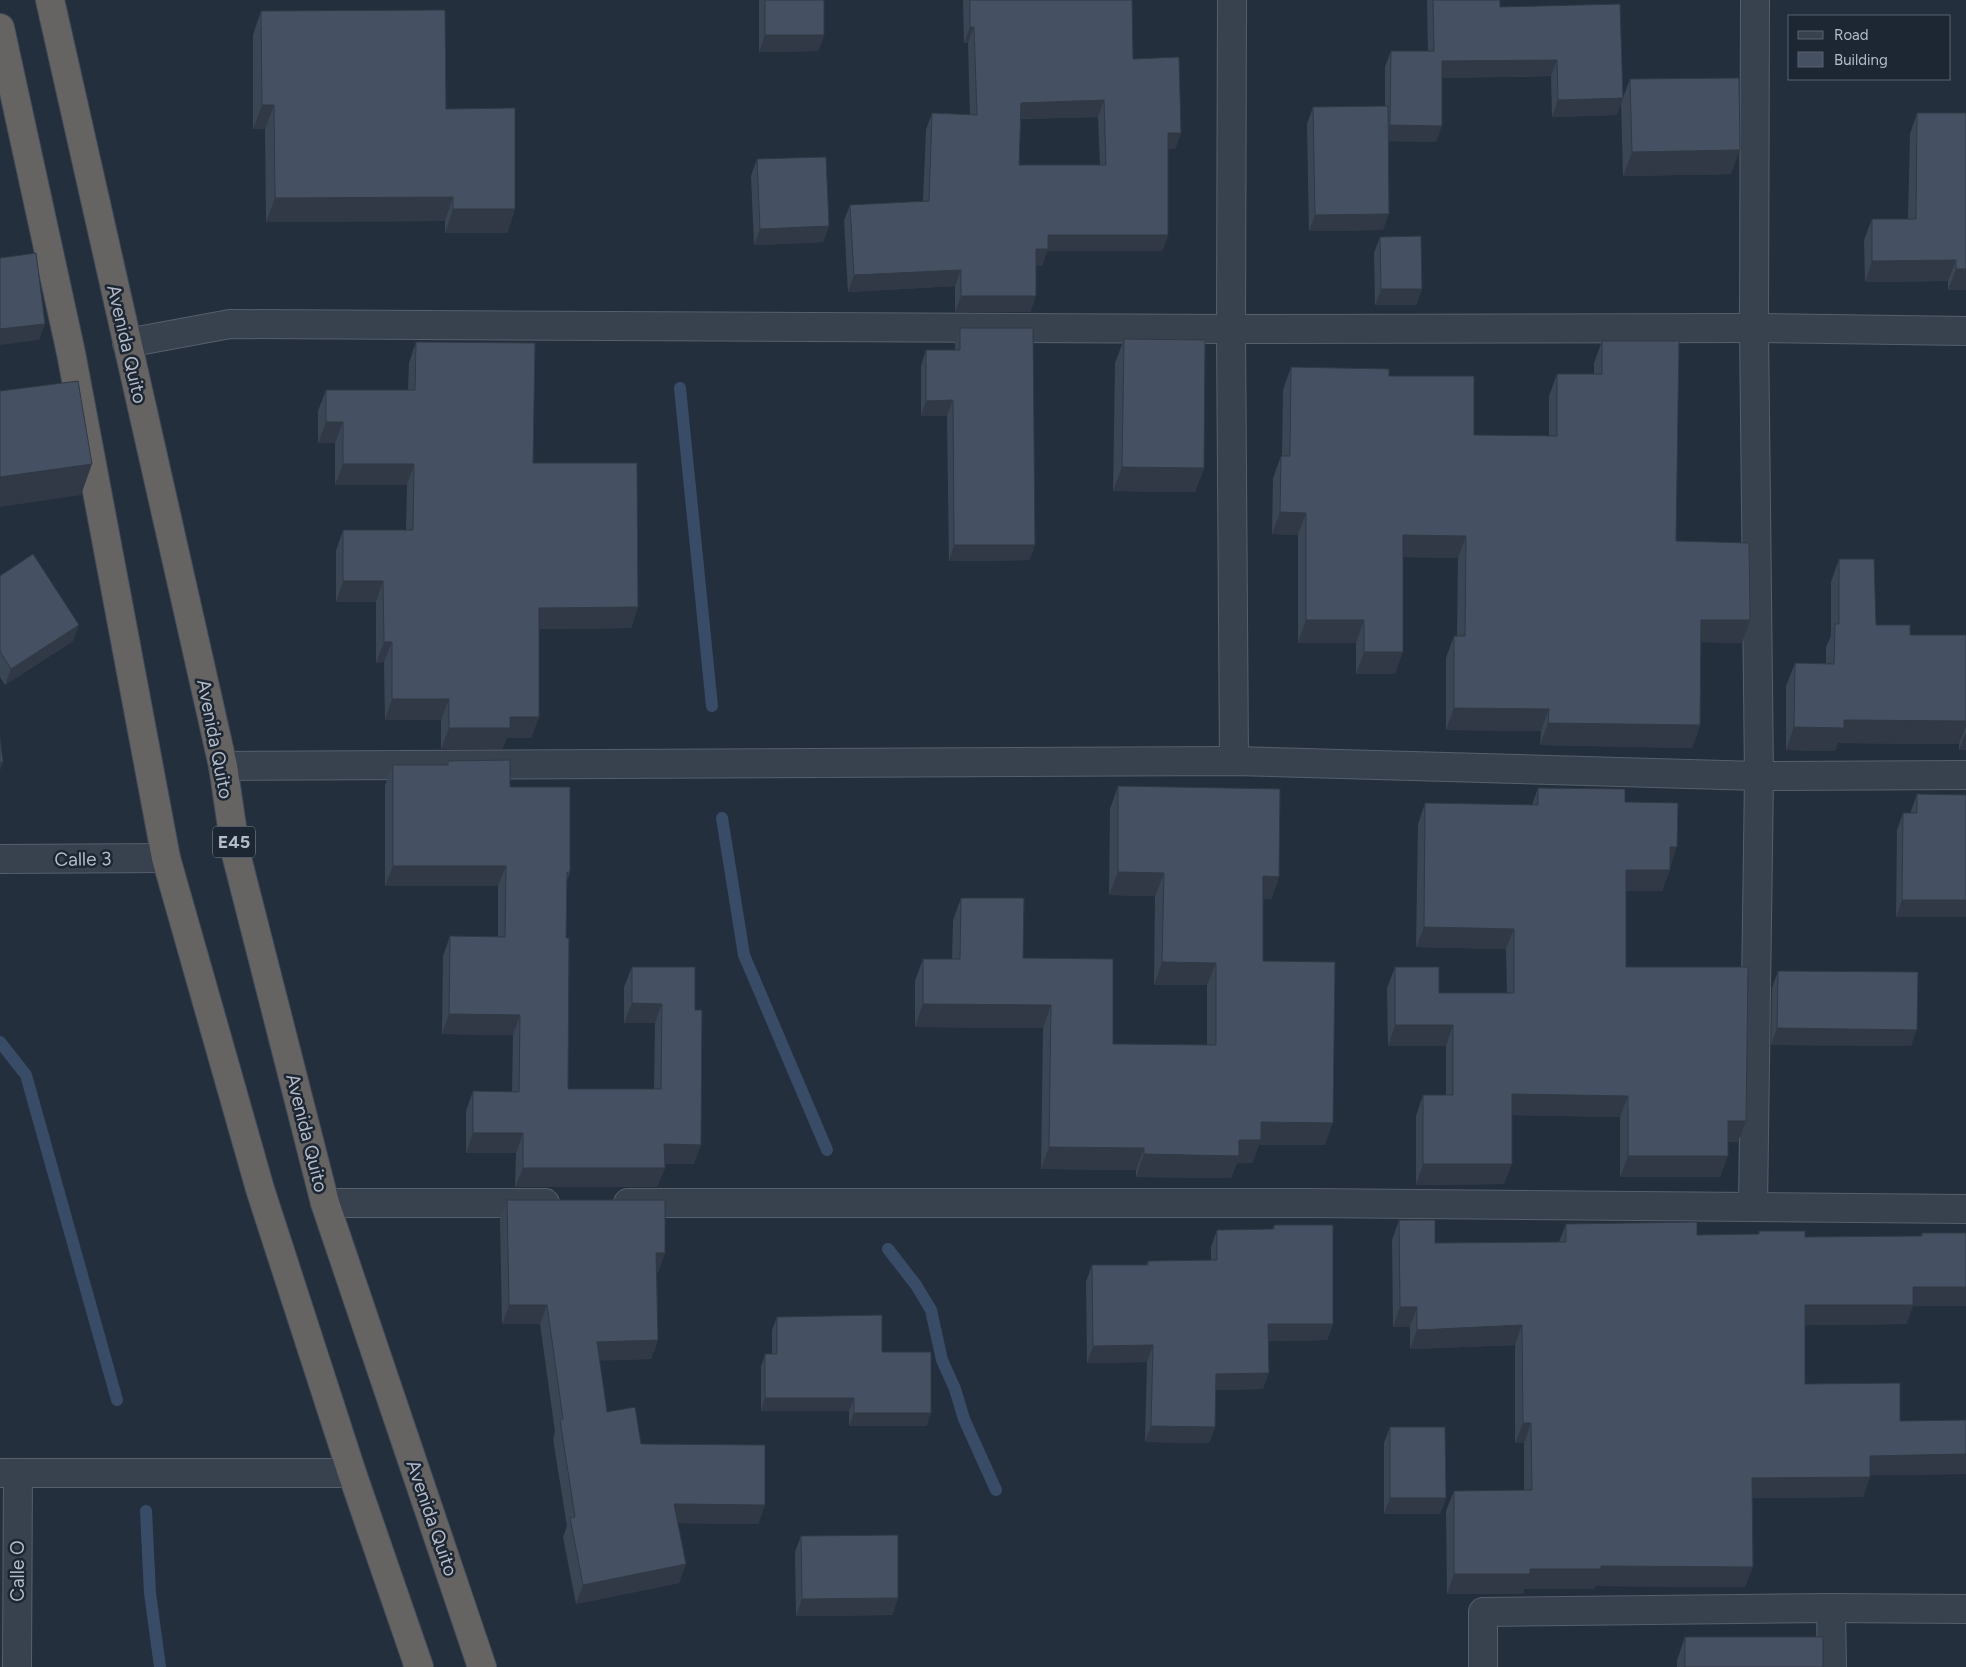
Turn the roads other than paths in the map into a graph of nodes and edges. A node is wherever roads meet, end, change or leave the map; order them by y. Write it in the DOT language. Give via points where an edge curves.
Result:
graph roads {
  1 [pos="50,0"];
  2 [pos="1232,0"];
  3 [pos="1755,0"];
  4 [pos="0,28"];
  5 [pos="1754,328"];
  6 [pos="1230,329"];
  7 [pos="1966,331"];
  8 [pos="126,343"];
  9 [pos="1234,761"];
  10 [pos="223,766"];
  11 [pos="1966,775"];
  12 [pos="1759,776"];
  13 [pos="166,858"];
  14 [pos="0,859"];
  15 [pos="325,1203"];
  16 [pos="574,1203"];
  17 [pos="604,1203"];
  18 [pos="1753,1206"];
  19 [pos="1966,1209"];
  20 [pos="352,1473"];
  21 [pos="9,1474"];
  22 [pos="1830,1608"];
  23 [pos="1966,1609"];
  24 [pos="16,1667"];
  25 [pos="419,1667"];
  26 [pos="482,1667"];
  27 [pos="1484,1667"];
  28 [pos="1832,1667"];
  1 -- 8 [label="highway, Avenida Quito / E45"];
  2 -- 6 [label="street"];
  3 -- 5 [label="street"];
  4 -- 13 [label="highway" via="71,353"];
  5 -- 6 [label="street"];
  5 -- 7 [label="street"];
  5 -- 12 [label="street"];
  6 -- 8 [label="street" via="230,324"];
  6 -- 9 [label="street"];
  8 -- 10 [label="highway, Avenida Quito / E45"];
  9 -- 10 [label="street"];
  9 -- 12 [label="street"];
  10 -- 15 [label="highway, Avenida Quito / E45" via="236,854"];
  11 -- 12 [label="street"];
  12 -- 18 [label="street"];
  13 -- 14 [label="street, Calle 3"];
  13 -- 20 [label="highway" via="260,1189"];
  15 -- 16 [label="street"];
  15 -- 26 [label="highway, Avenida Quito / E45"];
  17 -- 18 [label="street"];
  18 -- 19 [label="street"];
  20 -- 21 [label="street"];
  20 -- 25 [label="highway"];
  21 -- 24 [label="street, Calle O"];
  22 -- 23 [label="street"];
  22 -- 27 [label="street" via="1483,1612"];
  22 -- 28 [label="street"];
}
